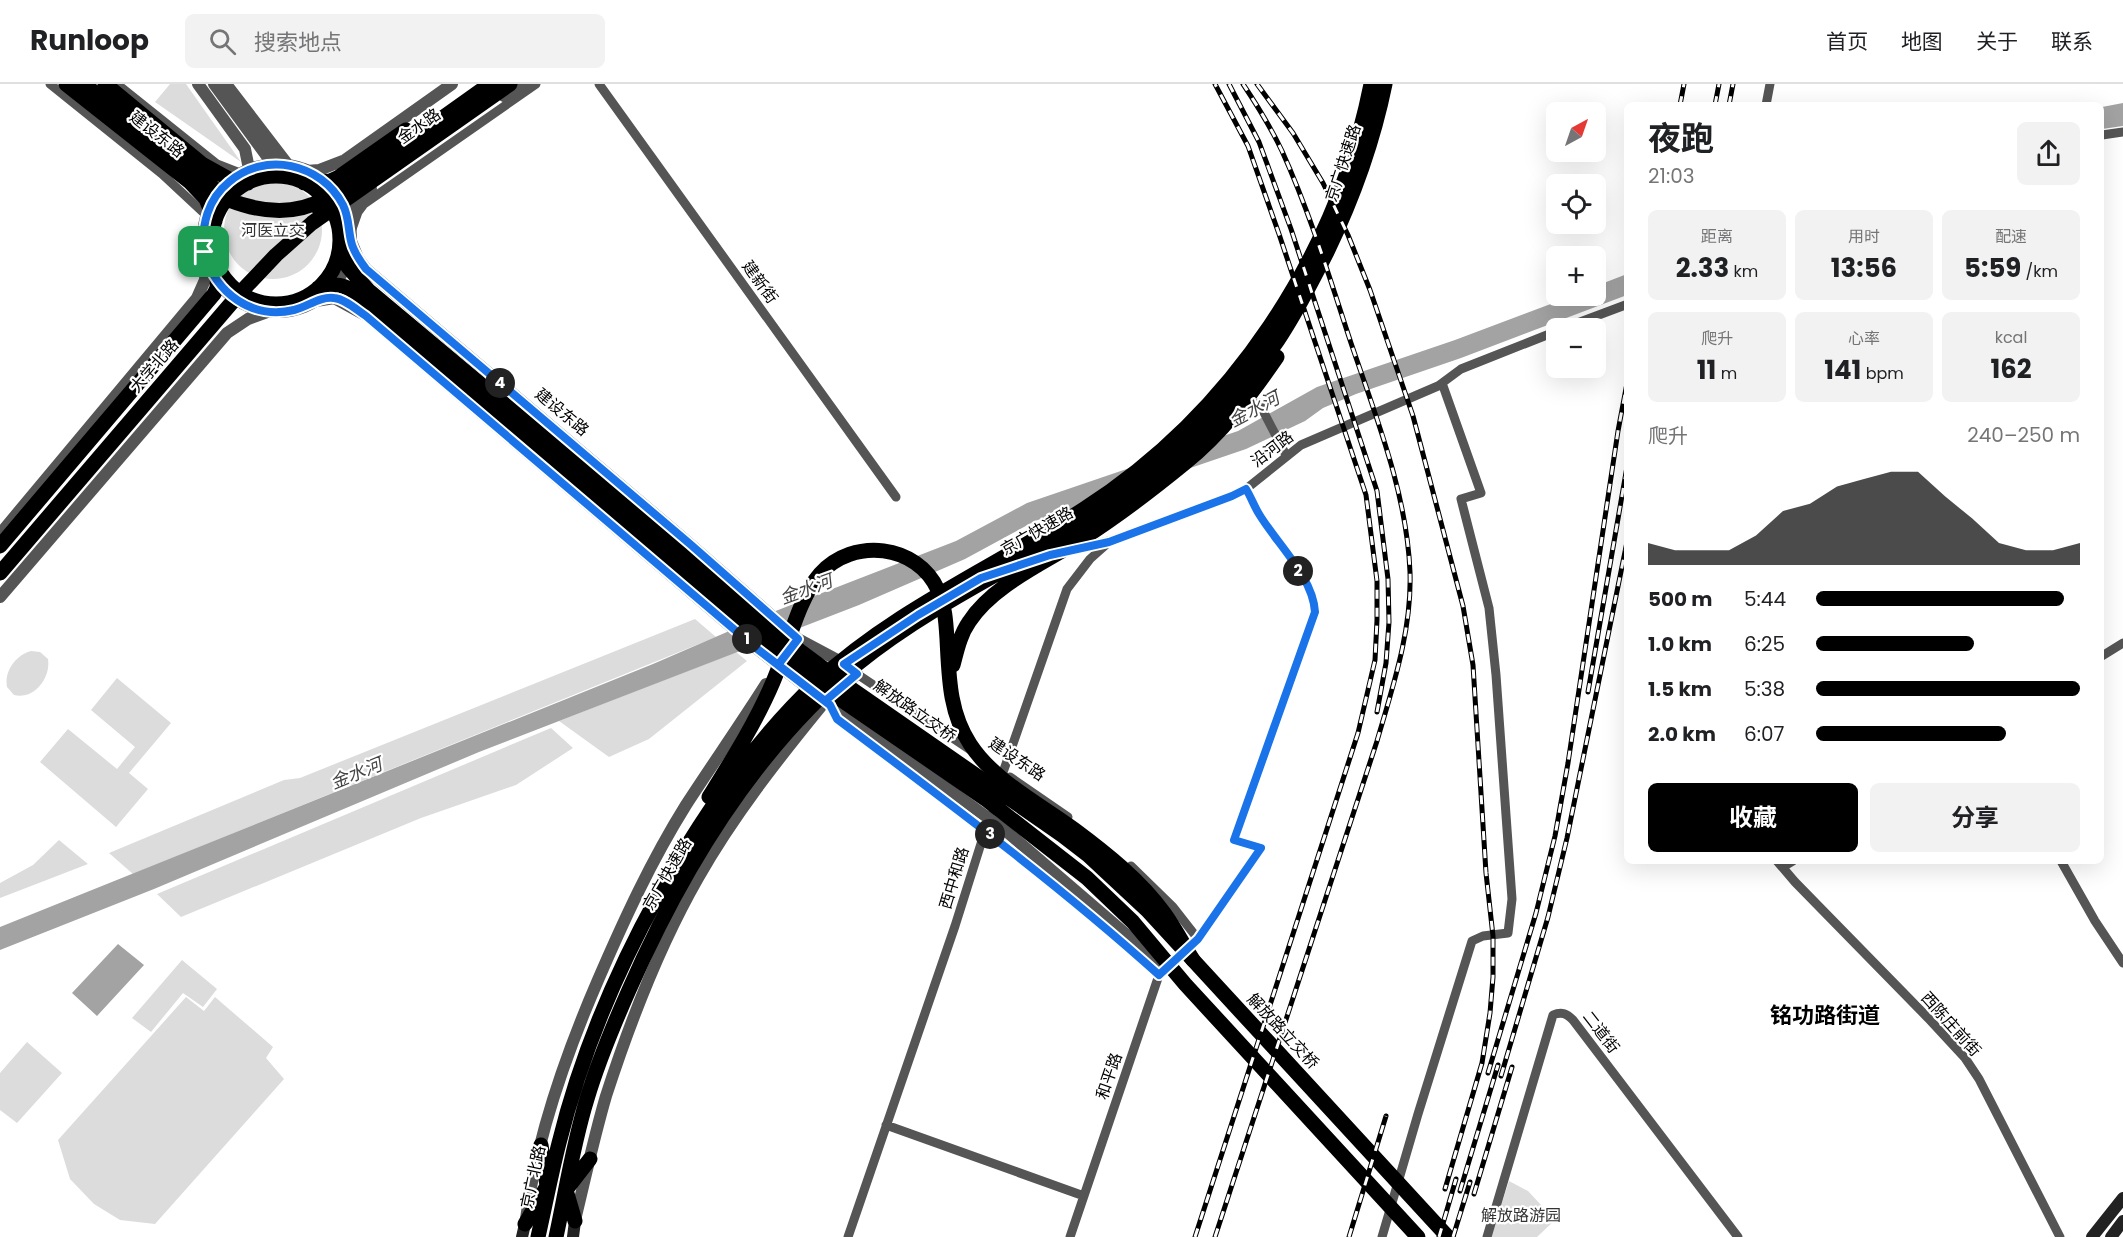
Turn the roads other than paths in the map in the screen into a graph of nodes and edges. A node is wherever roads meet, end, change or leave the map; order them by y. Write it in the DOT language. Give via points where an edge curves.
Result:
graph roads {
  1 [pos="50,84"];
  2 [pos="66,84"];
  3 [pos="84,84"];
  4 [pos="105,84"];
  5 [pos="117,84"];
  6 [pos="198,84"];
  7 [pos="214,84"];
  8 [pos="226,84"];
  9 [pos="452,84"];
  10 [pos="473,84"];
  11 [pos="490,84"];
  12 [pos="510,84"];
  13 [pos="522,84"];
  14 [pos="536,84"];
  15 [pos="599,84"];
  16 [pos="1385,84"];
  17 [pos="1770,84"];
  18 [pos="1369,89"];
  19 [pos="1767,102"];
  20 [pos="2123,132"];
  21 [pos="2104,135"];
  22 [pos="285,171"];
  23 [pos="246,175"];
  24 [pos="306,177"];
  25 [pos="345,193"];
  26 [pos="211,218"];
  27 [pos="345,237"];
  28 [pos="212,264"];
  29 [pos="233,286"];
  30 [pos="317,294"];
  31 [pos="1624,306"];
  32 [pos="263,307"];
  33 [pos="1293,314"];
  34 [pos="1591,318"];
  35 [pos="1546,335"];
  36 [pos="1443,383"];
  37 [pos="1259,403"];
  38 [pos="1286,455"];
  39 [pos="1246,489"];
  40 [pos="896,497"];
  41 [pos="0,534"];
  42 [pos="1109,542"];
  43 [pos="0,546"];
  44 [pos="0,559"];
  45 [pos="0,573"];
  46 [pos="0,585"];
  47 [pos="0,597"];
  48 [pos="797,637"];
  49 [pos="2123,643"];
  50 [pos="2104,655"];
  51 [pos="844,664"];
  52 [pos="778,665"];
  53 [pos="857,674"];
  54 [pos="950,691"];
  55 [pos="827,703"];
  56 [pos="1003,772"];
  57 [pos="985,830"];
  58 [pos="1780,864"];
  59 [pos="2063,864"];
  60 [pos="1198,939"];
  61 [pos="1193,960"];
  62 [pos="2123,963"];
  63 [pos="620,972"];
  64 [pos="1159,975"];
  65 [pos="1185,984"];
  66 [pos="886,1125"];
  67 [pos="571,1127"];
  68 [pos="541,1145"];
  69 [pos="590,1159"];
  70 [pos="566,1190"];
  71 [pos="1084,1196"];
  72 [pos="2123,1198"];
  73 [pos="575,1221"];
  74 [pos="2123,1221"];
  75 [pos="524,1231"];
  76 [pos="538,1237"];
  77 [pos="556,1237"];
  78 [pos="573,1237"];
  79 [pos="848,1237"];
  80 [pos="1070,1237"];
  81 [pos="1382,1237"];
  82 [pos="1418,1237"];
  83 [pos="1448,1237"];
  84 [pos="1487,1237"];
  85 [pos="1737,1237"];
  86 [pos="2060,1237"];
  87 [pos="2092,1237"];
  88 [pos="2110,1237"];
  1 -- 26 [label="street"];
  2 -- 26 [label="main road, 建设东路" via="190,182 206,199"];
  3 -- 25 [label="main road" via="229,200 282,211"];
  4 -- 23 [label="main road, 建设东路" via="202,164 229,179"];
  5 -- 23 [label="street" via="217,164"];
  6 -- 23 [label="street" via="245,149"];
  7 -- 22 [label="street"];
  8 -- 22 [label="street"];
  9 -- 24 [label="street" via="345,160"];
  10 -- 24 [label="main road" via="339,177 330,181"];
  11 -- 25 [label="main road, 金水路"];
  12 -- 25 [label="main road, 金水路"];
  13 -- 27 [label="street" via="366,193 349,210"];
  14 -- 27 [label="street" via="364,204"];
  15 -- 40 [label="street, 建新街"];
  16 -- 33 [label="main road, 京广快速路" via="1352,198"];
  17 -- 19 [label="street"];
  18 -- 63 [label="main road, 京广快速路" via="1352,160 1332,212 1268,331 1227,383 1170,443 1108,493 900,617 817,683 758,746 709,814 660,893"];
  20 -- 21 [label="street"];
  22 -- 23 [label="main road" via="261,178"];
  22 -- 24 [label="main road"];
  23 -- 26 [label="main road"];
  24 -- 27 [label="main road" via="330,207"];
  25 -- 29 [label="main road, 大学北路" via="268,248"];
  25 -- 45 [label="main road, 大学北路" via="261,270"];
  26 -- 28 [label="main road"];
  27 -- 30 [label="main road" via="334,267"];
  27 -- 48 [label="street, 建设东路" via="366,269"];
  27 -- 61 [label="main road, 解放路立交桥" via="348,267 369,290 800,651 1088,855"];
  28 -- 29 [label="main road"];
  28 -- 32 [label="street" via="216,280 230,295 247,306"];
  28 -- 41 [label="street" via="197,298"];
  28 -- 43 [label="main road" via="217,288 214,294"];
  29 -- 32 [label="main road"];
  29 -- 44 [label="main road, 大学北路"];
  30 -- 32 [label="main road"];
  30 -- 52 [label="street" via="334,298 366,316"];
  30 -- 65 [label="main road, 解放路立交桥" via="329,284 344,285 370,304 792,663 987,800 1087,878 1133,922"];
  31 -- 34 [label="street"];
  32 -- 46 [label="main road" via="236,309 228,316"];
  32 -- 47 [label="street" via="227,333"];
  33 -- 54 [label="main road" via="1290,337 1241,406 1203,447 1133,504 1017,578 980,608 969,621 957,648"];
  33 -- 67 [label="main road, 京广快速路" via="1279,339 1237,392 1158,471 1092,520 889,640 826,692 786,734 720,821 663,916"];
  35 -- 36 [label="street, 沿河路" via="1461,369"];
  36 -- 38 [label="street, 沿河路" via="1326,433"];
  36 -- 81 [label="street" via="1481,493 1461,499 1489,608 1512,899 1508,933 1472,941"];
  37 -- 38 [label="street"];
  38 -- 39 [label="street, 沿河路"];
  39 -- 42 [label="street, 沿河路"];
  39 -- 60 [label="street, 和平路" via="1306,582 1315,612 1234,840 1261,848"];
  42 -- 51 [label="street, 沿河路" via="1050,555 981,578"];
  42 -- 56 [label="street, 西中和路" via="1067,590"];
  48 -- 51 [label="street, 建设东路"];
  48 -- 52 [label="street"];
  49 -- 50 [label="street"];
  51 -- 53 [label="street, 建设东路"];
  52 -- 55 [label="street"];
  52 -- 68 [label="street" via="686,806 626,915 577,1028"];
  53 -- 55 [label="street"];
  53 -- 56 [label="street, 建设东路"];
  54 -- 61 [label="main road" via="962,730 982,759 1126,873 1164,914"];
  54 -- 63 [label="main road" via="946,621 941,597 926,573 912,561 882,549 848,555 826,567 808,592 774,680 749,731 638,918"];
  55 -- 57 [label="street" via="837,719"];
  55 -- 65 [label="street" via="1006,831"];
  55 -- 69 [label="street" via="754,793 693,886 633,1021"];
  56 -- 57 [label="street, 西中和路"];
  56 -- 60 [label="street, 建设东路" via="1072,819 1133,868 1173,907"];
  57 -- 64 [label="street" via="1093,916"];
  57 -- 66 [label="street, 西中和路"];
  58 -- 86 [label="street, 西陈庄前街" via="1965,1058"];
  59 -- 62 [label="street"];
  60 -- 64 [label="street, 和平路"];
  61 -- 83 [label="main road, 解放路立交桥"];
  63 -- 67 [label="main road, 京广快速路" via="590,1045"];
  64 -- 71 [label="street, 和平路"];
  65 -- 82 [label="main road, 解放路立交桥"];
  66 -- 71 [label="street"];
  66 -- 79 [label="street, 西中和路"];
  67 -- 70 [label="main road"];
  67 -- 76 [label="main road, 京广北路"];
  68 -- 75 [label="main road" via="547,1186"];
  69 -- 70 [label="main road"];
  69 -- 73 [label="street"];
  70 -- 73 [label="main road"];
  70 -- 77 [label="main road"];
  71 -- 80 [label="street, 和平路"];
  72 -- 87 [label="main road"];
  73 -- 78 [label="main road"];
  74 -- 88 [label="main road"];
  84 -- 85 [label="street, 二道街" via="1553,1015 1557,1013 1566,1013 1573,1020"];
}
